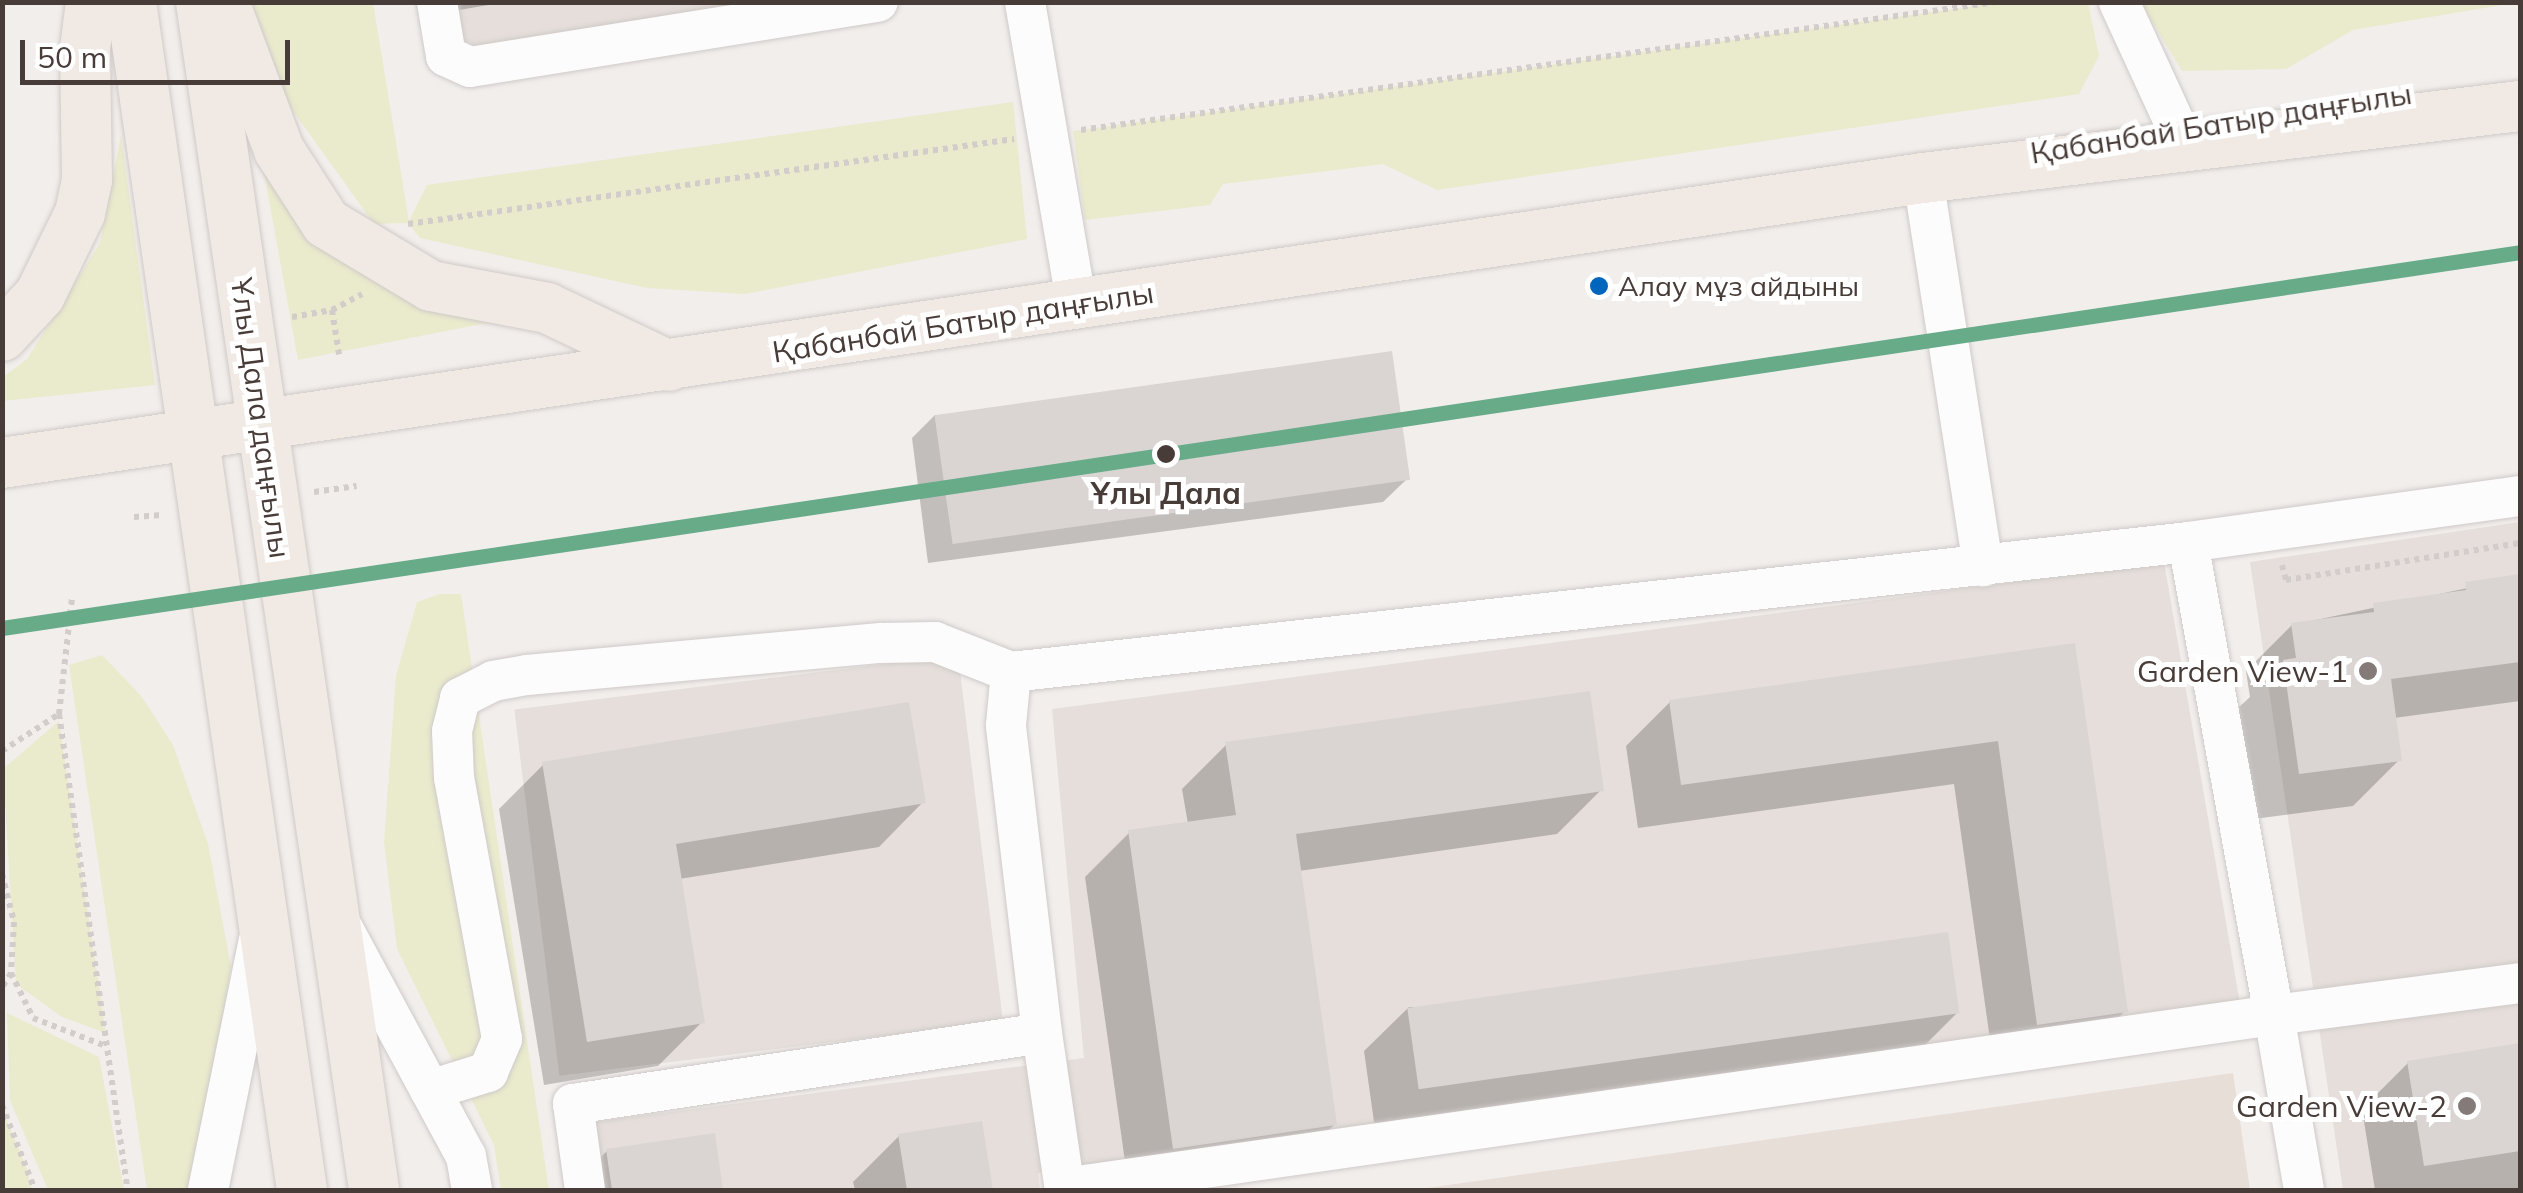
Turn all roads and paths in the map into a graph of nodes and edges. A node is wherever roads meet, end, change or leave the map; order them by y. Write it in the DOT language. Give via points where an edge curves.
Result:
graph roads {
  1 [pos="91,2"];
  2 [pos="131,2"];
  3 [pos="200,2"];
  4 [pos="224,2"];
  5 [pos="436,2"];
  6 [pos="878,2"];
  7 [pos="1025,2"];
  8 [pos="1996,2"];
  9 [pos="2119,2"];
  10 [pos="2520,77"];
  11 [pos="2520,106"];
  12 [pos="2176,126"];
  13 [pos="1044,135"];
  14 [pos="1923,178"];
  15 [pos="408,223"];
  16 [pos="366,286"];
  17 [pos="1078,305"];
  18 [pos="332,310"];
  19 [pos="292,317"];
  20 [pos="2,336"];
  21 [pos="339,354"];
  22 [pos="670,366"];
  23 [pos="263,426"];
  24 [pos="194,436"];
  25 [pos="2,463"];
  26 [pos="357,486"];
  27 [pos="2520,496"];
  28 [pos="308,510"];
  29 [pos="2275,530"];
  30 [pos="2188,542"];
  31 [pos="2520,543"];
  32 [pos="1984,566"];
  33 [pos="72,599"];
  34 [pos="1011,672"];
  35 [pos="59,714"];
  36 [pos="2,751"];
  37 [pos="2,874"];
  38 [pos="333,910"];
  39 [pos="263,921"];
  40 [pos="11,973"];
  41 [pos="2520,983"];
  42 [pos="2,988"];
  43 [pos="2274,1015"];
  44 [pos="1042,1033"];
  45 [pos="108,1047"];
  46 [pos="430,1090"];
  47 [pos="2,1105"];
  48 [pos="127,1189"];
  49 [pos="35,1190"];
  50 [pos="208,1190"];
  51 [pos="302,1190"];
  52 [pos="374,1190"];
  53 [pos="472,1190"];
  54 [pos="585,1190"];
  55 [pos="1065,1190"];
  56 [pos="2304,1190"];
  1 -- 20 [label="main road" via="87,180 80,213 40,295"];
  2 -- 24 [label="main road"];
  3 -- 23 [label="main road, Ұлы Дала даңғылы"];
  4 -- 22 [label="main road" via="280,150 326,222 431,286 547,308"];
  5 -- 6 [label="lane" via="446,56 470,67"];
  7 -- 13 [label="lane"];
  8 -- 13 [label="path"];
  9 -- 12 [label="lane"];
  10 -- 12 [label="main road, Қабанбай Батыр даңғылы"];
  11 -- 14 [label="main road, Қабанбай Батыр даңғылы"];
  12 -- 14 [label="main road, Қабанбай Батыр даңғылы"];
  13 -- 15 [label="path"];
  13 -- 17 [label="lane"];
  14 -- 17 [label="main road, Қабанбай Батыр даңғылы"];
  14 -- 32 [label="lane"];
  16 -- 18 [label="path" via="360,298"];
  17 -- 22 [label="main road, Қабанбай Батыр даңғылы"];
  18 -- 19 [label="path"];
  18 -- 21 [label="path"];
  22 -- 23 [label="main road, Қабанбай Батыр даңғылы"];
  23 -- 24 [label="main road, Қабанбай Батыр даңғылы"];
  23 -- 38 [label="main road, Ұлы Дала даңғылы"];
  24 -- 25 [label="main road, Қабанбай Батыр даңғылы"];
  24 -- 39 [label="main road"];
  26 -- 28 [label="path" via="314,492"];
  27 -- 29 [label="lane"];
  29 -- 30 [label="lane"];
  29 -- 31 [label="path" via="2286,580"];
  30 -- 32 [label="lane"];
  30 -- 43 [label="lane"];
  32 -- 34 [label="lane"];
  33 -- 35 [label="path"];
  34 -- 44 [label="lane" via="1006,725"];
  34 -- 46 [label="lane" via="935,642 881,642 527,675 460,698 452,731 454,778 502,1039 488,1072"];
  35 -- 36 [label="path"];
  35 -- 45 [label="path"];
  37 -- 40 [label="path" via="14,922"];
  38 -- 46 [label="lane"];
  38 -- 52 [label="main road, Ұлы Дала даңғылы"];
  39 -- 50 [label="lane"];
  39 -- 51 [label="main road"];
  40 -- 42 [label="path"];
  40 -- 45 [label="path" via="33,1018"];
  41 -- 43 [label="lane"];
  43 -- 55 [label="lane"];
  43 -- 56 [label="lane"];
  44 -- 54 [label="lane" via="573,1104"];
  44 -- 55 [label="lane"];
  45 -- 48 [label="path"];
  46 -- 53 [label="lane" via="466,1156"];
  47 -- 49 [label="path"];
}
